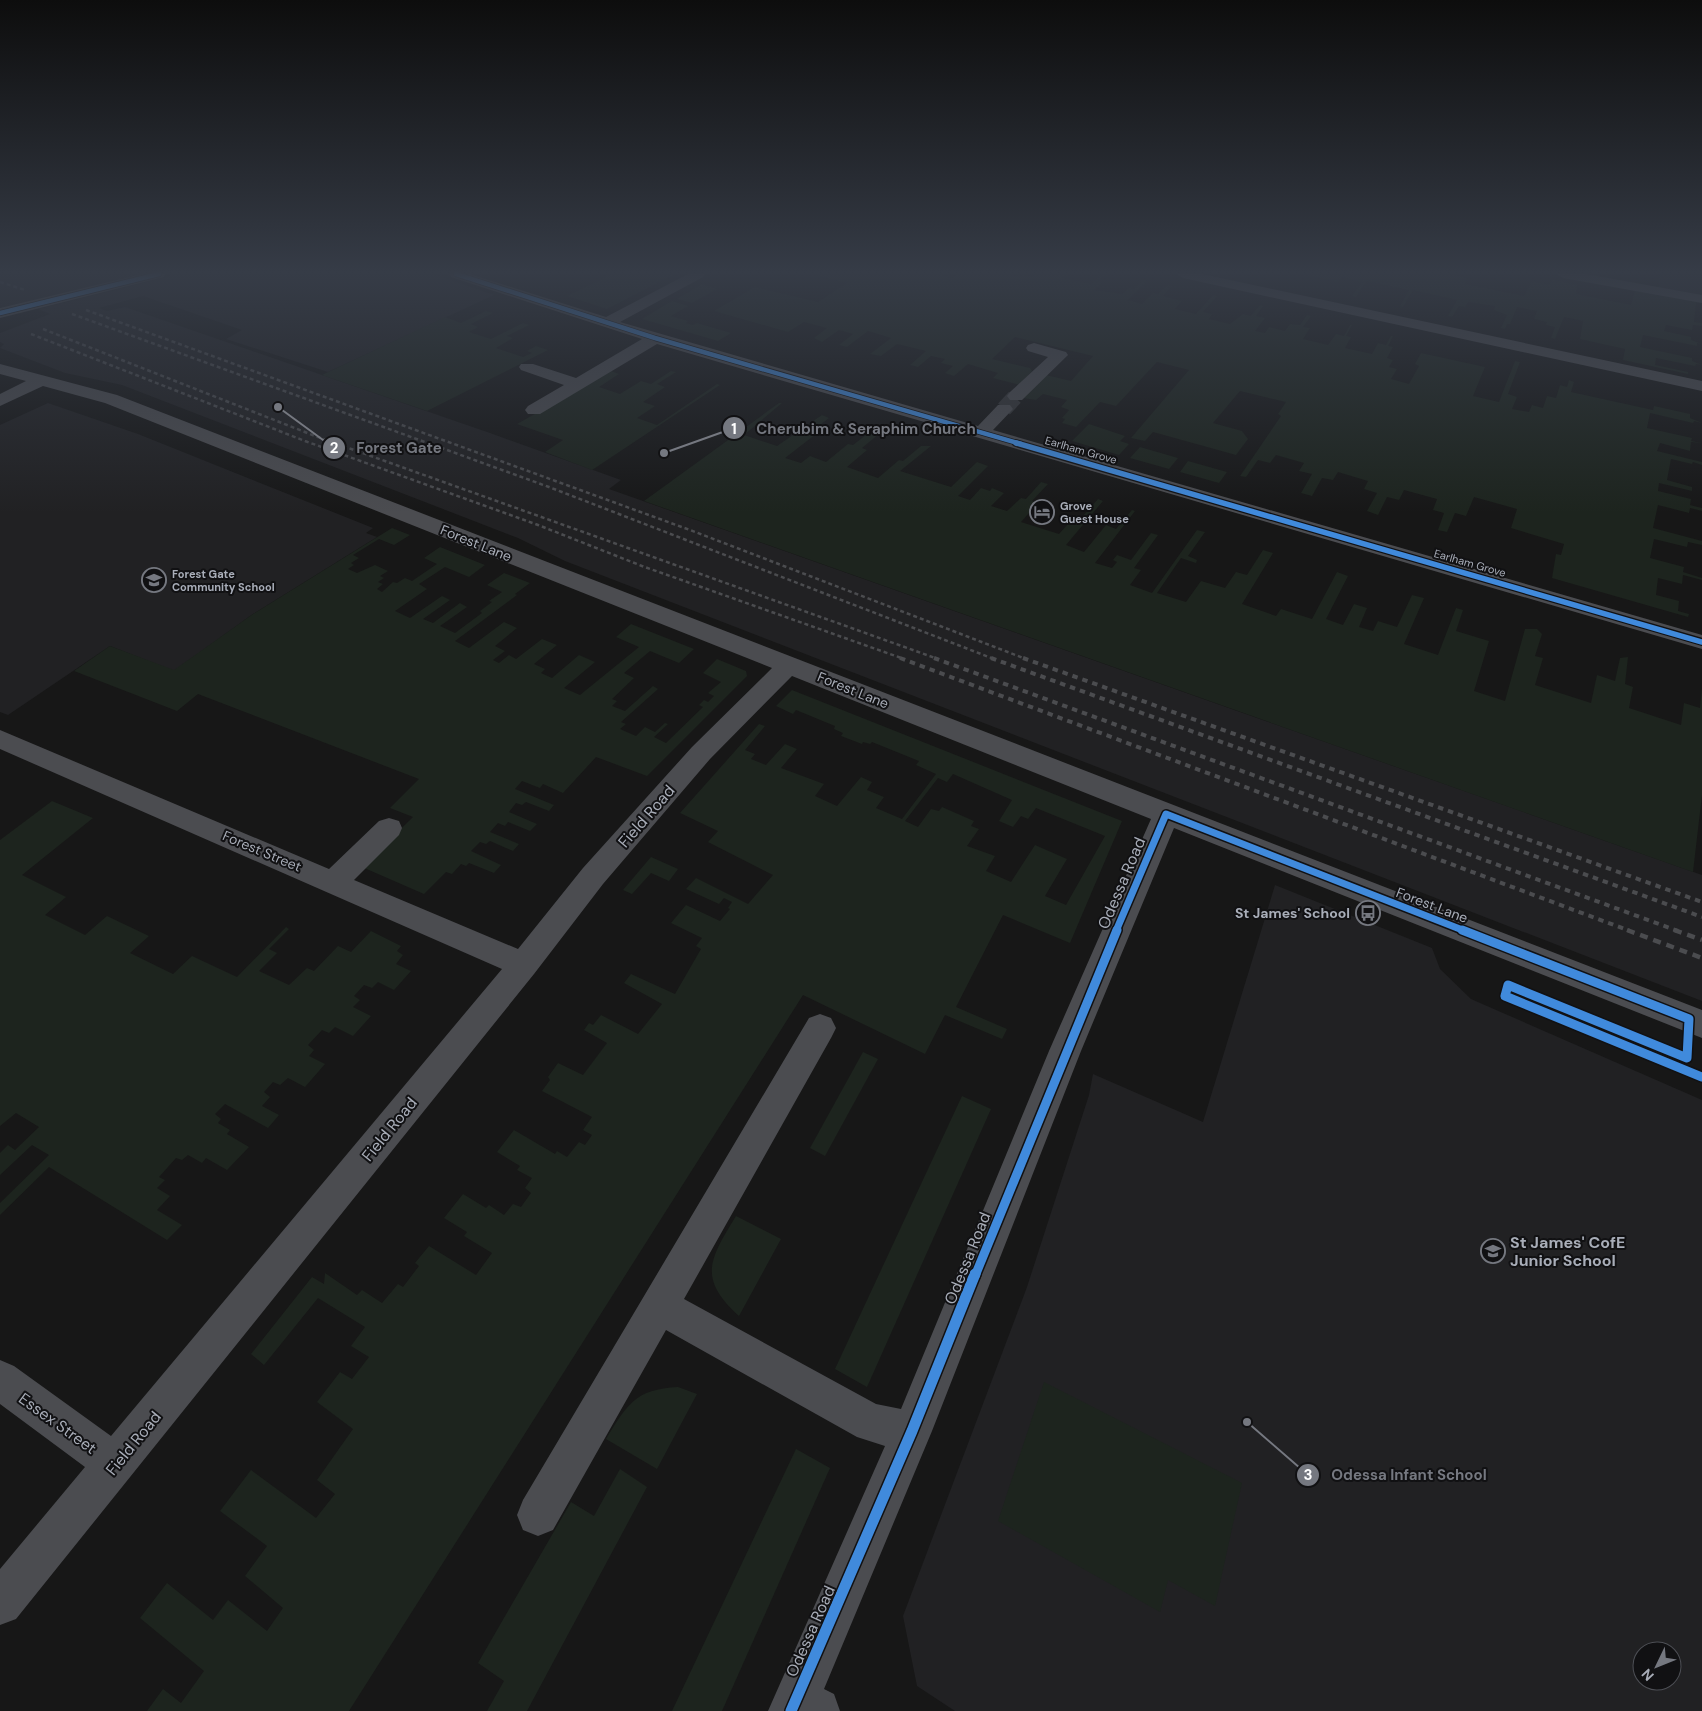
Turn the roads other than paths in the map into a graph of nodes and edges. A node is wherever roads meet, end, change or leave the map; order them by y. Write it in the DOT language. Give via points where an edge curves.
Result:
graph roads {
  1 [pos="628,354"];
  2 [pos="710,354"];
  3 [pos="1056,354"];
  4 [pos="1553,354"];
  5 [pos="527,368"];
  6 [pos="0,369"];
  7 [pos="41,380"];
  8 [pos="578,384"];
  9 [pos="1702,386"];
  10 [pos="0,401"];
  11 [pos="534,410"];
  12 [pos="981,432"];
  13 [pos="1702,642"];
  14 [pos="789,665"];
  15 [pos="0,739"];
  16 [pos="1166,814"];
  17 [pos="389,828"];
  18 [pos="334,882"];
  19 [pos="523,965"];
  20 [pos="1702,1024"];
  21 [pos="820,1028"];
  22 [pos="659,1306"];
  23 [pos="0,1380"];
  24 [pos="912,1431"];
  25 [pos="115,1464"];
  26 [pos="538,1515"];
  27 [pos="0,1603"];
  28 [pos="801,1707"];
  1 -- 8 [label="street"];
  2 -- 12 [label="street, Earlham Grove"];
  3 -- 12 [label="street" via="1060,355"];
  4 -- 9 [label="street"];
  5 -- 8 [label="street"];
  6 -- 7 [label="street, Forest Lane"];
  7 -- 10 [label="street"];
  7 -- 14 [label="street, Forest Lane" via="110,399"];
  8 -- 11 [label="street"];
  12 -- 13 [label="street, Earlham Grove"];
  14 -- 16 [label="street, Forest Lane"];
  14 -- 19 [label="street, Field Road" via="695,760 593,876"];
  15 -- 18 [label="street, Forest Street"];
  16 -- 20 [label="street, Forest Lane"];
  16 -- 24 [label="street, Odessa Road" via="1061,1060"];
  17 -- 18 [label="street"];
  18 -- 19 [label="street, Forest Street"];
  19 -- 25 [label="street, Field Road"];
  21 -- 22 [label="street"];
  22 -- 24 [label="street" via="871,1423"];
  22 -- 26 [label="street"];
  23 -- 25 [label="street, Essex Street"];
  24 -- 28 [label="street, Odessa Road"];
  25 -- 27 [label="street, Field Road"];
}
